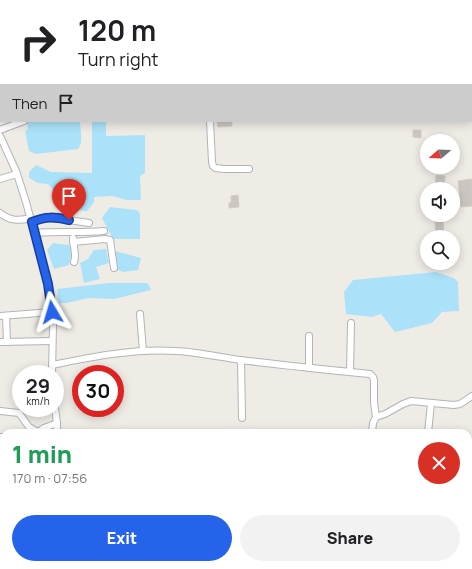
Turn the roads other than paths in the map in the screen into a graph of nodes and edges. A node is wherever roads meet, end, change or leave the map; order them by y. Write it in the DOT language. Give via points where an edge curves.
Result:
graph roads {
  1 [pos="21,122"];
  2 [pos="210,122"];
  3 [pos="0,130"];
  4 [pos="0,136"];
  5 [pos="3,147"];
  6 [pos="249,169"];
  7 [pos="17,174"];
  8 [pos="0,179"];
  9 [pos="0,213"];
  10 [pos="31,220"];
  11 [pos="89,223"];
  12 [pos="104,231"];
  13 [pos="35,233"];
  14 [pos="73,233"];
  15 [pos="73,242"];
  16 [pos="74,262"];
  17 [pos="114,268"];
  18 [pos="52,312"];
  19 [pos="140,314"];
  20 [pos="3,316"];
  21 [pos="351,323"];
  22 [pos="309,336"];
  23 [pos="52,341"];
  24 [pos="0,342"];
  25 [pos="8,342"];
  26 [pos="142,351"];
  27 [pos="241,360"];
  28 [pos="52,365"];
  29 [pos="309,368"];
  30 [pos="350,372"];
  31 [pos="472,396"];
  32 [pos="431,403"];
  33 [pos="0,411"];
  34 [pos="56,417"];
  35 [pos="376,417"];
  36 [pos="242,418"];
  37 [pos="57,422"];
  38 [pos="33,429"];
  39 [pos="42,429"];
  40 [pos="57,429"];
  41 [pos="373,429"];
  42 [pos="428,429"];
  1 -- 3 [label="street"];
  2 -- 6 [label="street" via="212,162 215,168"];
  4 -- 5 [label="street"];
  5 -- 7 [label="street"];
  7 -- 8 [label="street"];
  7 -- 10 [label="street"];
  9 -- 10 [label="street" via="14,220"];
  10 -- 11 [label="street" via="48,217"];
  10 -- 13 [label="street"];
  12 -- 14 [label="street"];
  13 -- 14 [label="street"];
  13 -- 18 [label="street"];
  14 -- 15 [label="street"];
  15 -- 16 [label="street" via="76,258"];
  15 -- 17 [label="street" via="110,240"];
  18 -- 20 [label="street"];
  18 -- 23 [label="street"];
  19 -- 26 [label="street"];
  20 -- 25 [label="street"];
  21 -- 30 [label="street"];
  22 -- 29 [label="street"];
  23 -- 25 [label="street"];
  23 -- 28 [label="street"];
  24 -- 25 [label="street"];
  26 -- 27 [label="street" via="176,351"];
  26 -- 28 [label="street"];
  27 -- 29 [label="street"];
  27 -- 36 [label="street"];
  29 -- 30 [label="street"];
  30 -- 35 [label="street" via="370,374 373,377"];
  31 -- 32 [label="street" via="460,404"];
  32 -- 35 [label="street" via="411,401"];
  32 -- 42 [label="street"];
  33 -- 38 [label="street" via="19,413"];
  34 -- 37 [label="street"];
  35 -- 41 [label="street"];
  37 -- 39 [label="street"];
  37 -- 40 [label="street"];
}
